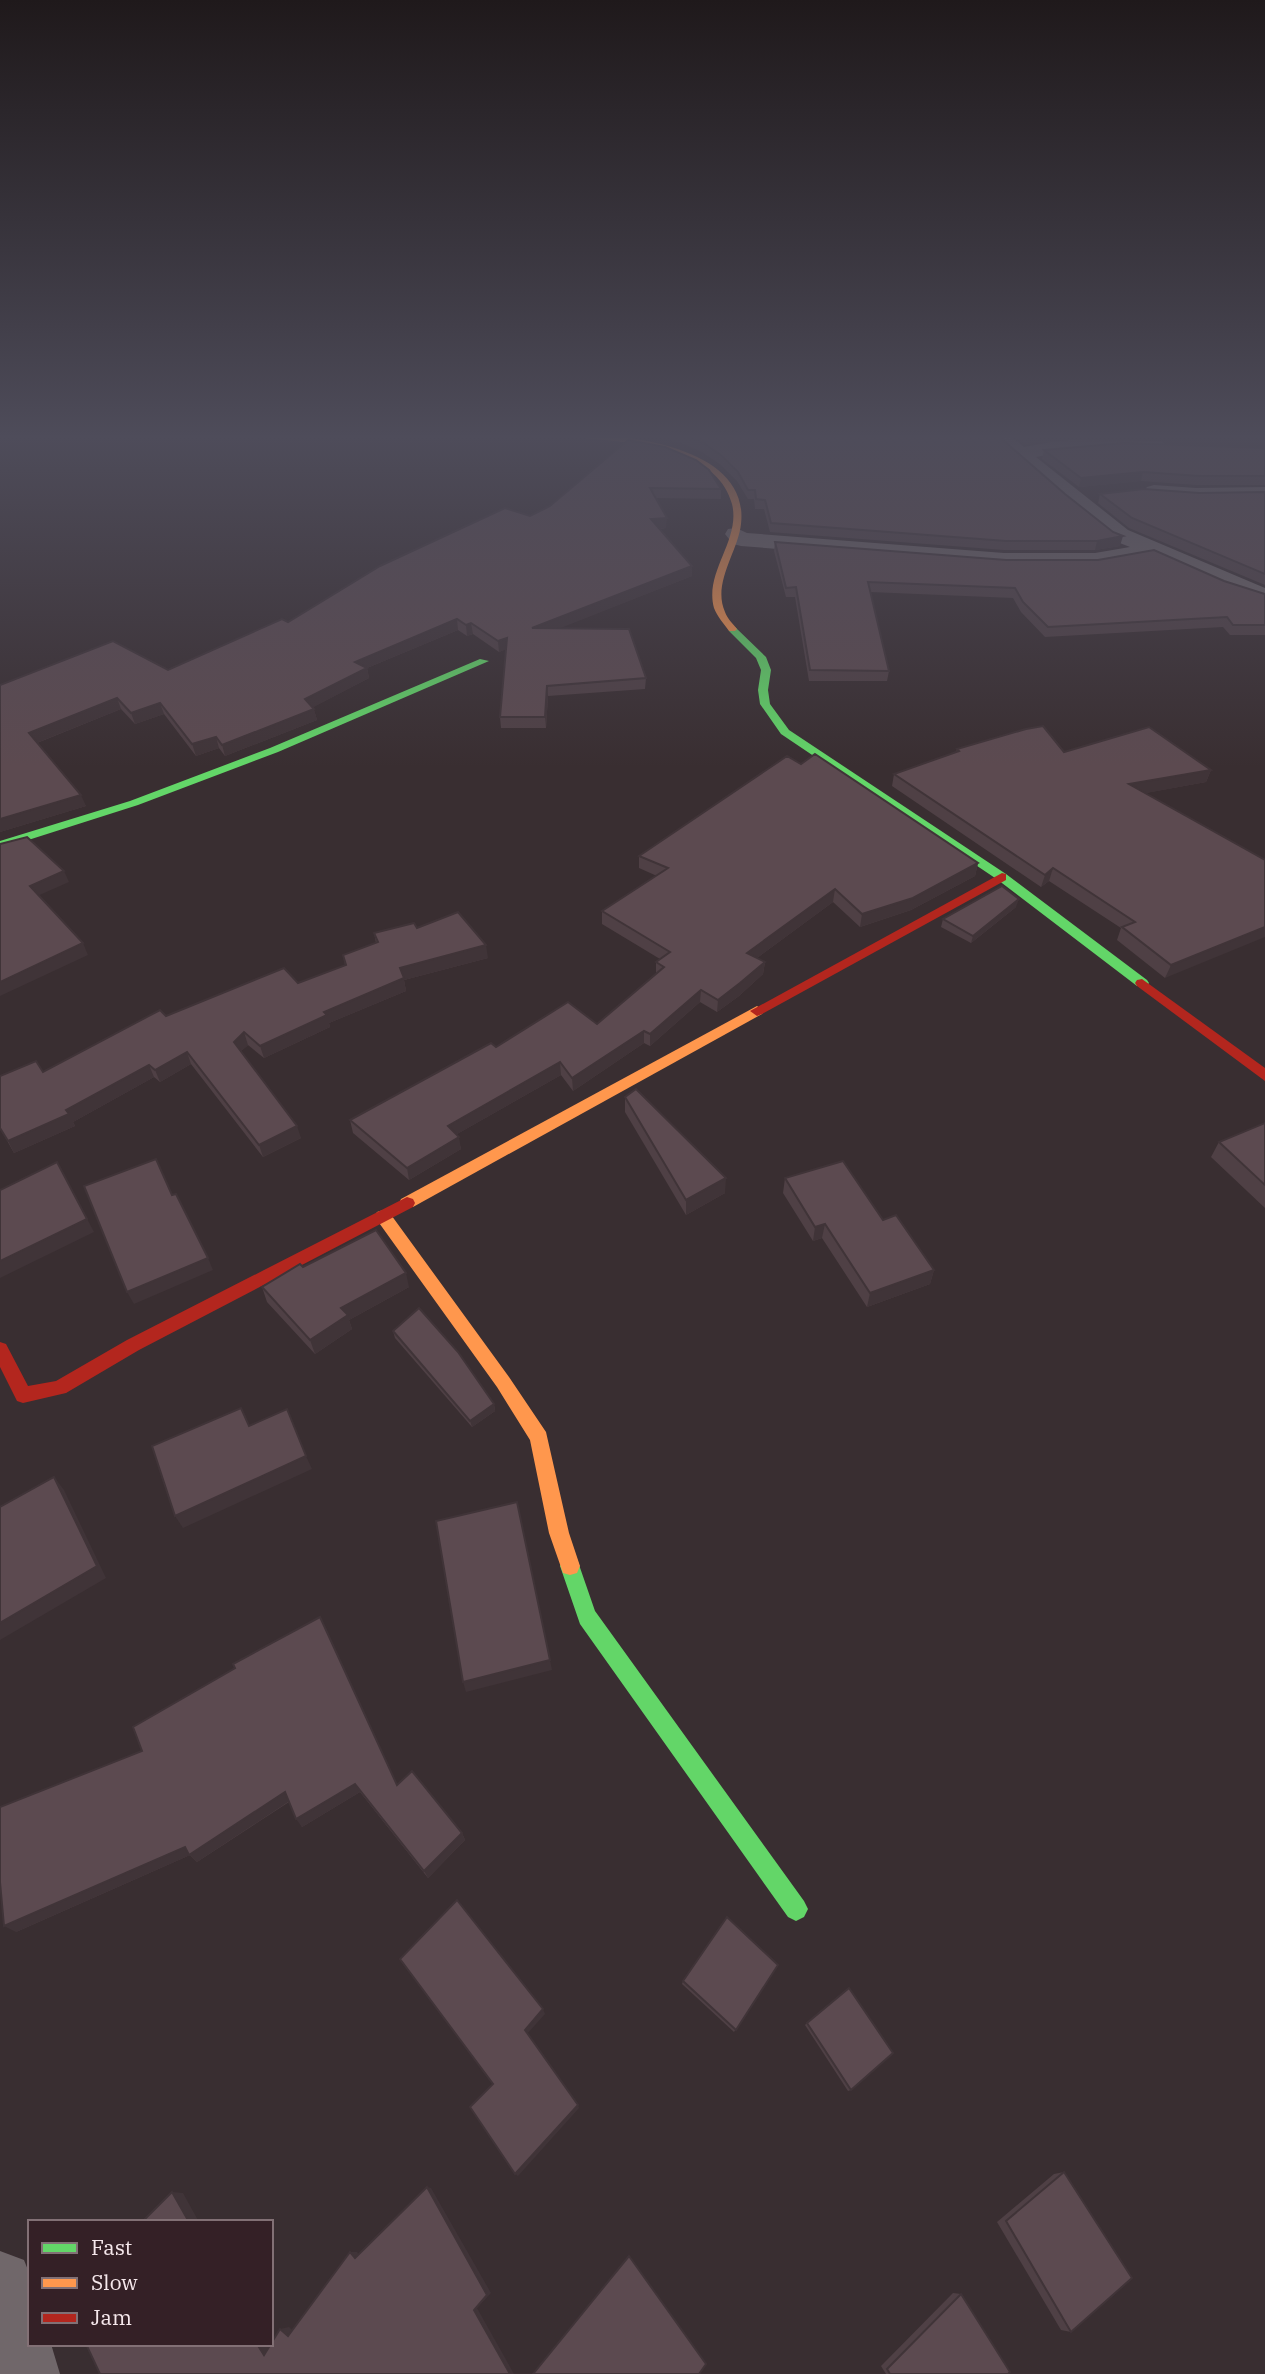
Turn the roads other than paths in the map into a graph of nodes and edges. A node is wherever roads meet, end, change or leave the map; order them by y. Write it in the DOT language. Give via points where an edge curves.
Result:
graph roads {
  1 [pos="731,545"];
  2 [pos="813,545"];
  3 [pos="1147,545"];
  4 [pos="1158,549"];
  5 [pos="1265,596"];
  6 [pos="484,661"];
  7 [pos="0,845"];
  8 [pos="1002,877"];
  9 [pos="1265,1076"];
  10 [pos="383,1216"];
  11 [pos="0,1349"];
  12 [pos="12,1403"];
  13 [pos="796,1909"];
  14 [pos="0,2284"];
  15 [pos="25,2374"];
  1 -- 8 [label="street" via="719,573 715,602 718,615 761,658 766,669 762,698 767,713 785,732"];
  2 -- 4 [label="street" via="1004,560 1095,560"];
  3 -- 4 [label="street"];
  4 -- 5 [label="street"];
  6 -- 7 [label="street" via="274,750 134,803"];
  8 -- 9 [label="street"];
  8 -- 10 [label="street"];
  10 -- 12 [label="street" via="133,1345 60,1388"];
  10 -- 13 [label="street" via="539,1438 559,1533 587,1617"];
  11 -- 12 [label="street"];
  14 -- 15 [label="street"];
}
